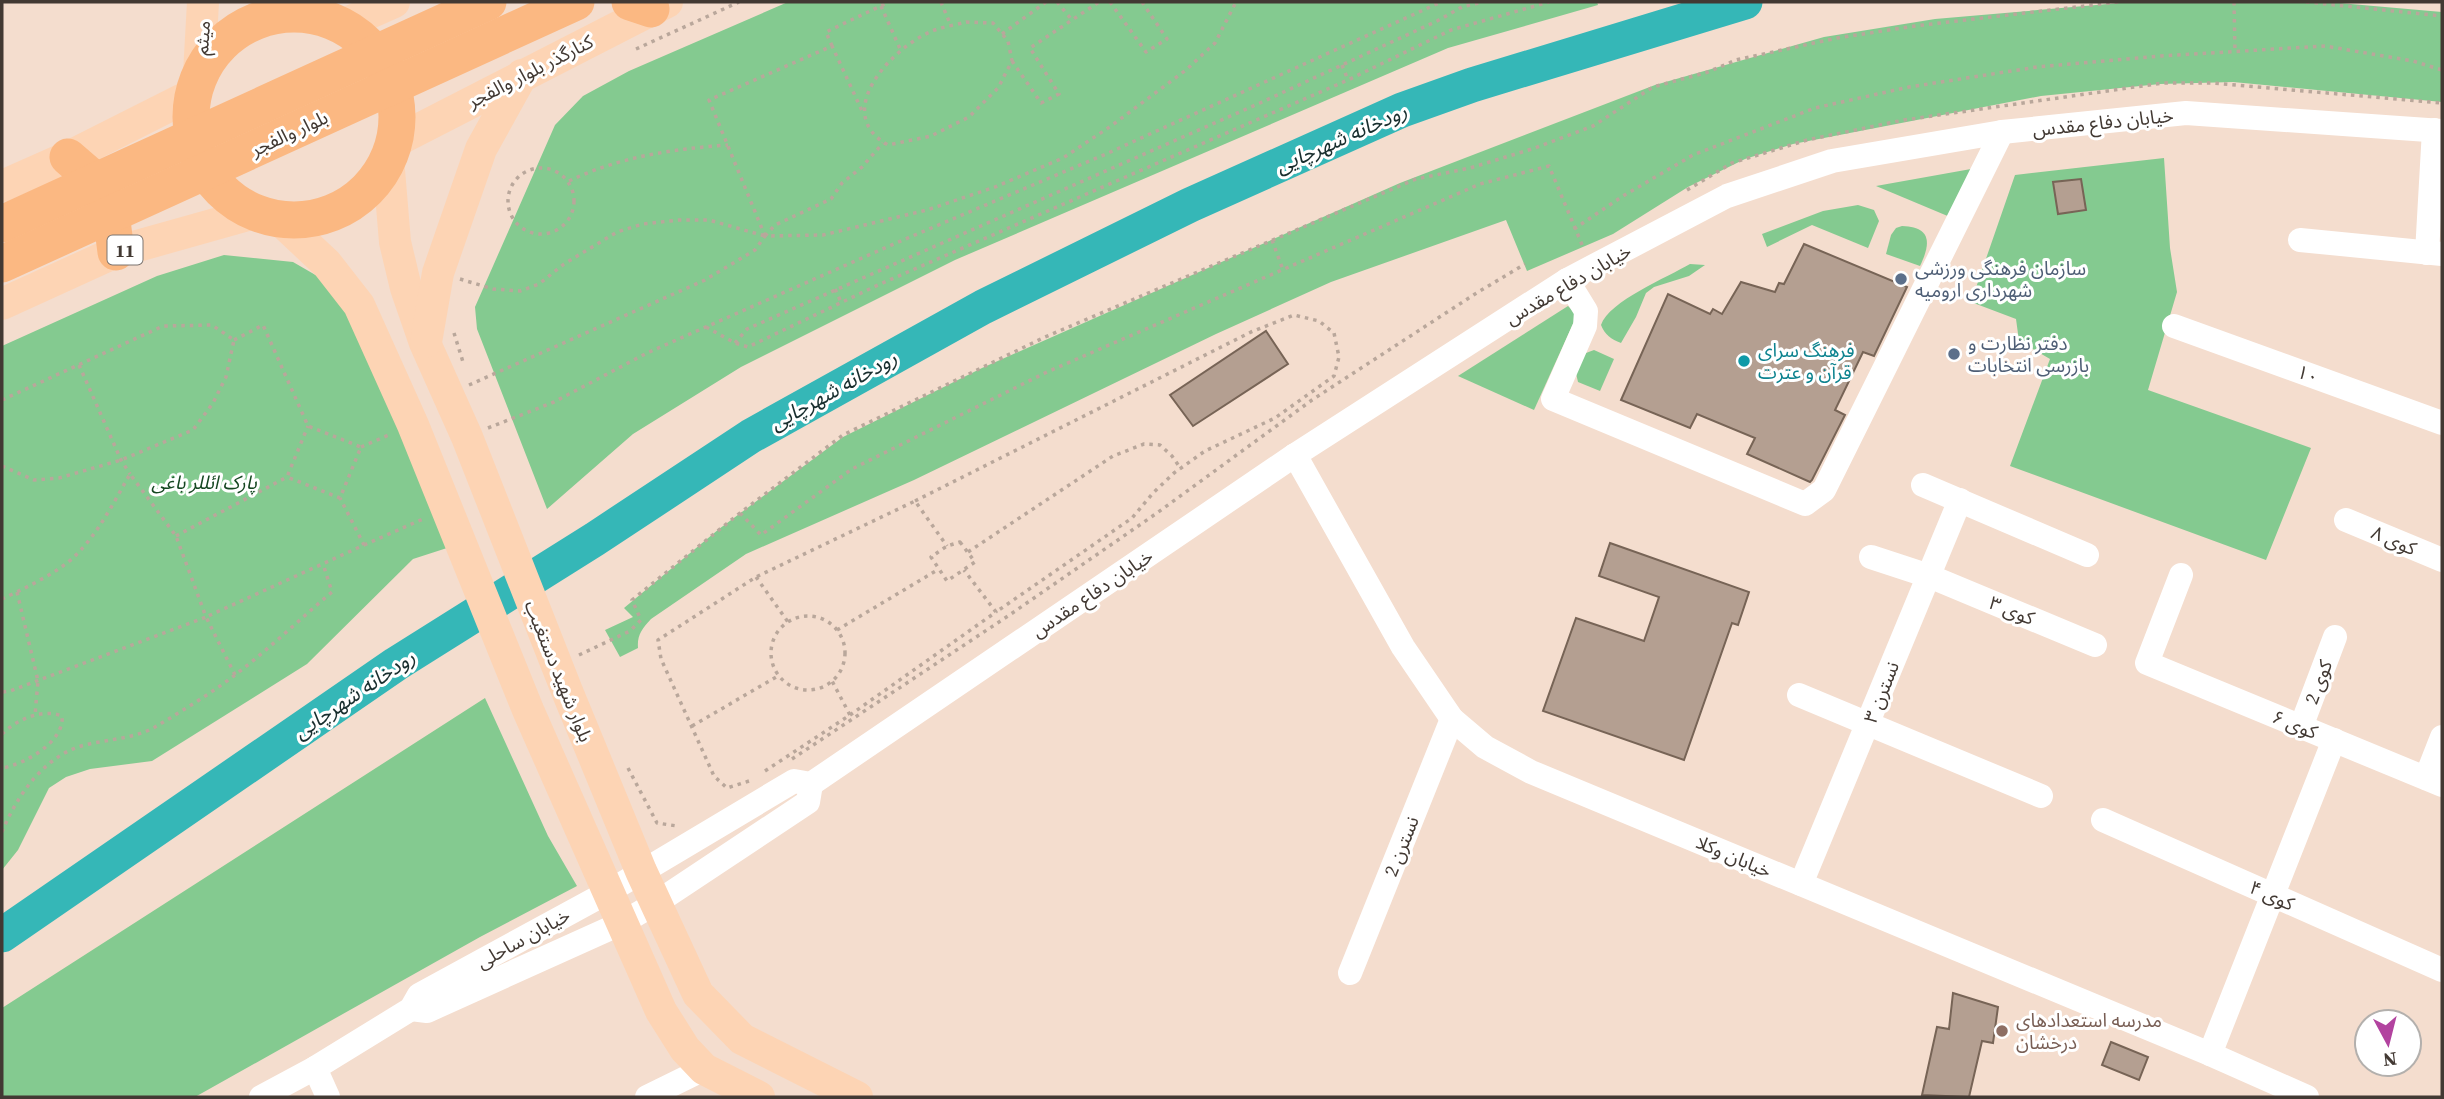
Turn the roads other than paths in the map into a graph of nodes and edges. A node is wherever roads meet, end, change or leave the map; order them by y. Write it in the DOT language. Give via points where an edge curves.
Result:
graph roads {
  1 [pos="204,2"];
  2 [pos="394,2"];
  3 [pos="488,2"];
  4 [pos="576,2"];
  5 [pos="649,4"];
  6 [pos="317,14"];
  7 [pos="522,75"];
  8 [pos="196,84"];
  9 [pos="2438,130"];
  10 [pos="2002,132"];
  11 [pos="391,150"];
  12 [pos="68,157"];
  13 [pos="2,186"];
  14 [pos="267,216"];
  15 [pos="2,224"];
  16 [pos="2300,240"];
  17 [pos="116,252"];
  18 [pos="2435,253"];
  19 [pos="2,264"];
  20 [pos="1567,280"];
  21 [pos="2,304"];
  22 [pos="2174,326"];
  23 [pos="439,337"];
  24 [pos="2442,423"];
  25 [pos="1295,455"];
  26 [pos="1923,485"];
  27 [pos="1960,500"];
  28 [pos="2346,520"];
  29 [pos="2087,555"];
  30 [pos="1871,557"];
  31 [pos="2442,560"];
  32 [pos="2181,575"];
  33 [pos="1928,576"];
  34 [pos="2335,637"];
  35 [pos="2095,645"];
  36 [pos="1800,695"];
  37 [pos="1452,719"];
  38 [pos="1868,722"];
  39 [pos="2301,727"];
  40 [pos="2442,737"];
  41 [pos="2333,740"];
  42 [pos="2434,781"];
  43 [pos="811,785"];
  44 [pos="2041,796"];
  45 [pos="2102,820"];
  46 [pos="641,872"];
  47 [pos="1801,884"];
  48 [pos="608,892"];
  49 [pos="2273,895"];
  50 [pos="656,903"];
  51 [pos="622,923"];
  52 [pos="2442,970"];
  53 [pos="1350,973"];
  54 [pos="411,1009"];
  55 [pos="2210,1054"];
  56 [pos="315,1068"];
  57 [pos="704,1069"];
  58 [pos="261,1097"];
  59 [pos="328,1097"];
  60 [pos="647,1097"];
  61 [pos="759,1097"];
  62 [pos="857,1097"];
  63 [pos="2307,1097"];
  1 -- 8 [label="main road, میثم"];
  2 -- 6 [label="main road"];
  3 -- 15 [label="highway, بلوار والفجر"];
  4 -- 19 [label="highway, بلوار والفجر"];
  5 -- 7 [label="main road, کنارگذر بلوار والفجر"];
  6 -- 8 [label="highway" via="256,20 233,33 213,52"];
  6 -- 11 [label="highway" via="366,43 384,66 395,94 397,124"];
  7 -- 11 [label="main road, کنارگذر بلوار والفجر"];
  7 -- 23 [label="main road" via="481,149"];
  8 -- 12 [label="main road"];
  8 -- 14 [label="highway" via="190,114 192,135 206,173 235,202"];
  9 -- 10 [label="street, خیابان دفاع مقدس" via="2186,113"];
  9 -- 18 [label="street"];
  10 -- 20 [label="street, خیابان دفاع مقدس" via="1832,161 1727,196"];
  10 -- 20 [label="street" via="1824,490 1805,504 1553,399 1586,326 1586,311"];
  11 -- 14 [label="highway" via="374,181 355,200 331,213 305,219"];
  11 -- 23 [label="main road, بلوار شهید دستغیب" via="395,242 406,289"];
  12 -- 13 [label="main road"];
  12 -- 17 [label="highway" via="97,182 111,213"];
  14 -- 17 [label="main road, 11"];
  14 -- 48 [label="main road" via="327,264 359,305"];
  16 -- 18 [label="street"];
  17 -- 21 [label="main road, 11"];
  20 -- 25 [label="street, خیابان دفاع مقدس"];
  22 -- 24 [label="street, ۱۰"];
  23 -- 46 [label="main road, بلوار شهید دستغیب" via="485,429 492,502"];
  25 -- 37 [label="street, خیابان وکلا" via="1403,647"];
  25 -- 43 [label="street, خیابان دفاع مقدس"];
  26 -- 27 [label="street"];
  27 -- 29 [label="street"];
  27 -- 33 [label="street, نسترن ۳"];
  28 -- 31 [label="street, کوی ۸"];
  30 -- 33 [label="street"];
  32 -- 39 [label="street, کوی ۶" via="2147,663"];
  33 -- 35 [label="street, کوی ۳"];
  33 -- 38 [label="street, نسترن ۳"];
  34 -- 39 [label="street, کوی 2"];
  36 -- 38 [label="street"];
  37 -- 47 [label="street, خیابان وکلا" via="1485,747 1531,772"];
  37 -- 53 [label="street, نسترن 2"];
  38 -- 44 [label="street"];
  38 -- 47 [label="street, نسترن ۳"];
  39 -- 41 [label="street, کوی ۶"];
  40 -- 42 [label="street"];
  41 -- 42 [label="street, کوی ۶"];
  41 -- 49 [label="street"];
  43 -- 46 [label="street, خیابان دفاع مقدس" via="794,781"];
  43 -- 50 [label="street, خیابان دفاع مقدس" via="808,802"];
  45 -- 49 [label="street, کوی ۴"];
  46 -- 48 [label="street, خیابان ساحلی"];
  46 -- 50 [label="main road, بلوار شهید دستغیب"];
  47 -- 55 [label="street, خیابان وکلا"];
  48 -- 51 [label="main road"];
  48 -- 54 [label="street, خیابان ساحلی" via="419,995"];
  49 -- 52 [label="street, کوی ۴"];
  49 -- 55 [label="street"];
  50 -- 51 [label="street, خیابان ساحلی"];
  50 -- 62 [label="main road, بلوار شهید دستغیب" via="698,994 742,1039"];
  51 -- 54 [label="street, خیابان ساحلی" via="426,1011"];
  51 -- 57 [label="main road" via="661,1011"];
  54 -- 56 [label="street, خیابان ساحلی"];
  55 -- 63 [label="street, خیابان وکلا"];
  56 -- 58 [label="street, خیابان ساحلی"];
  56 -- 59 [label="street"];
  57 -- 60 [label="street"];
  57 -- 61 [label="main road"];
}
